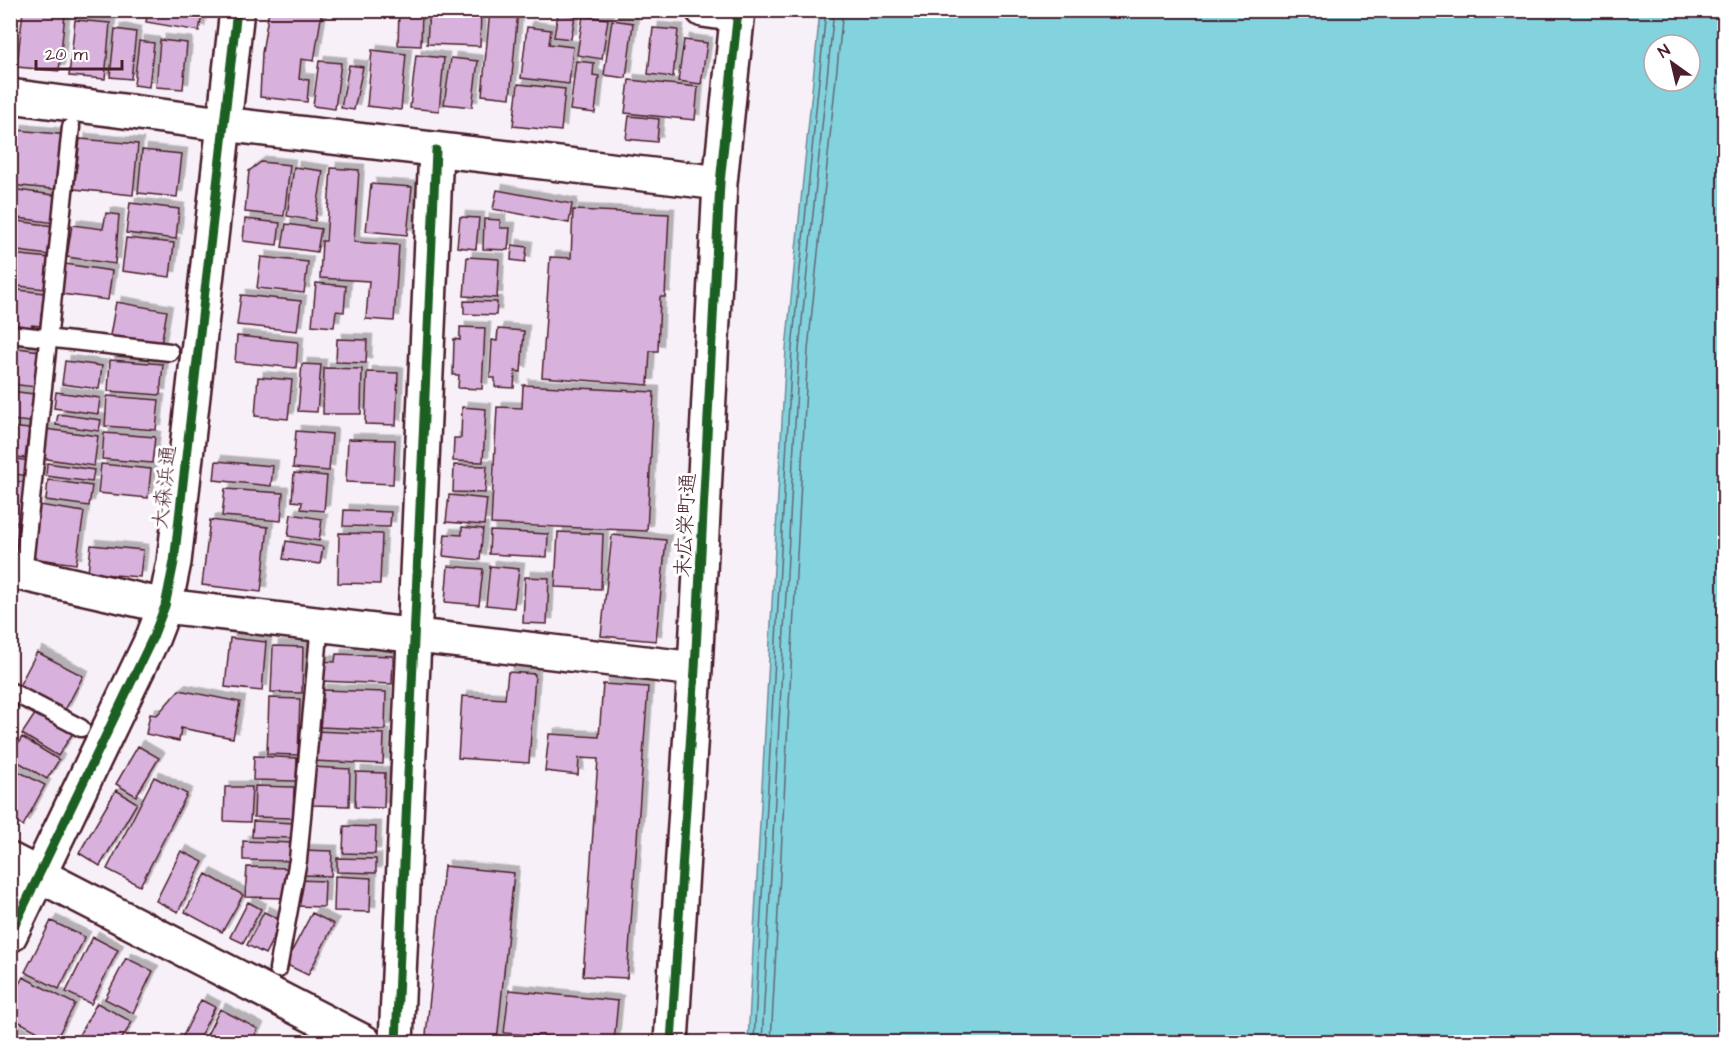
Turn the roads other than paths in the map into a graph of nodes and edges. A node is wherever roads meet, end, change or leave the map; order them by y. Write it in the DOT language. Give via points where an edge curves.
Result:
graph roads {
  1 [pos="237,10"];
  2 [pos="703,10"];
  3 [pos="738,13"];
  4 [pos="10,96"];
  5 [pos="222,124"];
  6 [pos="71,127"];
  7 [pos="436,150"];
  8 [pos="720,183"];
  9 [pos="10,334"];
  10 [pos="48,338"];
  11 [pos="170,352"];
  12 [pos="17,573"];
  13 [pos="165,606"];
  14 [pos="320,624"];
  15 [pos="416,636"];
  16 [pos="696,669"];
  17 [pos="10,691"];
  18 [pos="81,728"];
  19 [pos="10,860"];
  20 [pos="39,876"];
  21 [pos="10,935"];
  22 [pos="278,969"];
  23 [pos="364,1042"];
  24 [pos="396,1042"];
  25 [pos="671,1042"];
  1 -- 5 [label="street, 大森浜通"];
  2 -- 3 [label="street"];
  3 -- 8 [label="street, 末広栄町通"];
  4 -- 5 [label="street"];
  5 -- 7 [label="street"];
  5 -- 13 [label="street, 大森浜通" via="174,562"];
  6 -- 10 [label="lane"];
  7 -- 8 [label="street"];
  7 -- 15 [label="street"];
  8 -- 16 [label="street, 末広栄町通"];
  9 -- 10 [label="lane"];
  10 -- 11 [label="lane"];
  10 -- 12 [label="lane"];
  12 -- 13 [label="street"];
  13 -- 14 [label="street"];
  13 -- 20 [label="street, 大森浜通"];
  14 -- 15 [label="street"];
  14 -- 22 [label="lane" via="298,860"];
  15 -- 16 [label="street"];
  15 -- 24 [label="street"];
  16 -- 25 [label="street, 末広栄町通"];
  17 -- 18 [label="lane"];
  19 -- 20 [label="street"];
  20 -- 21 [label="street, 大森浜通"];
  20 -- 23 [label="street"];
}
